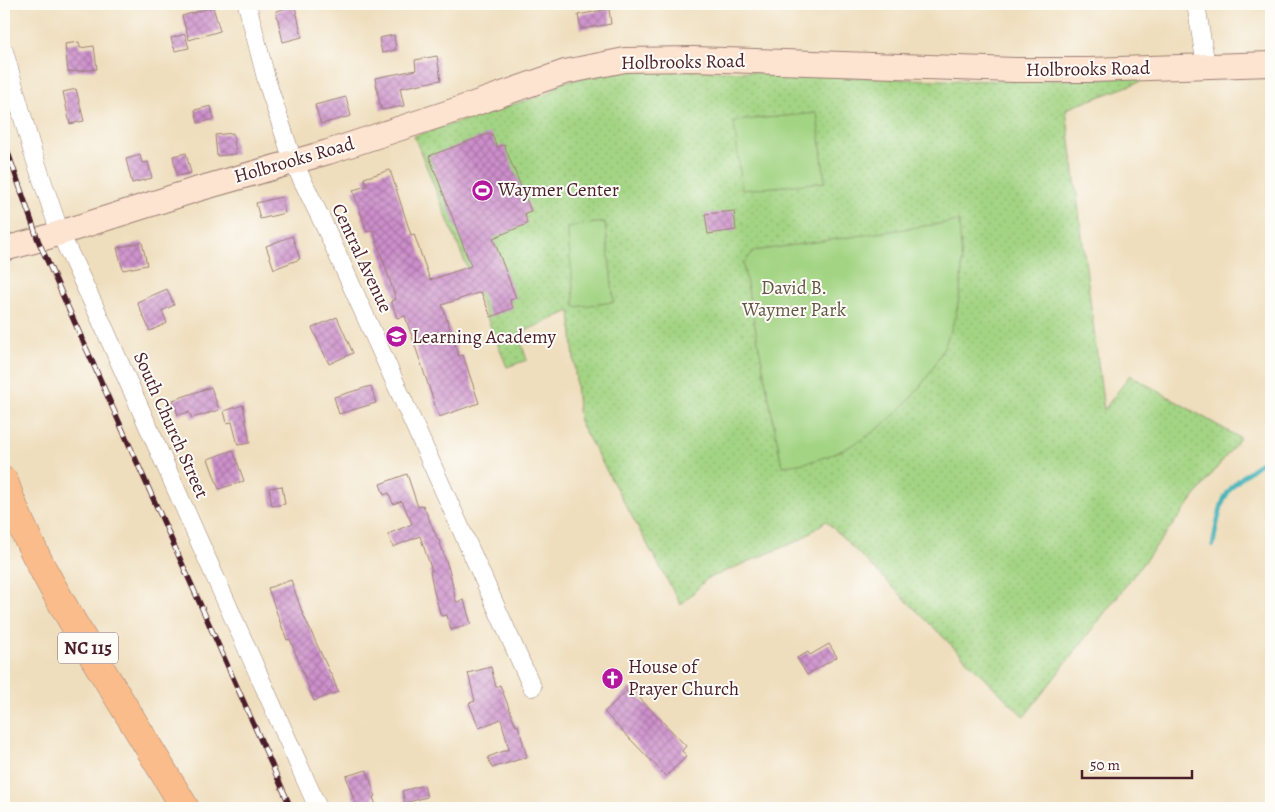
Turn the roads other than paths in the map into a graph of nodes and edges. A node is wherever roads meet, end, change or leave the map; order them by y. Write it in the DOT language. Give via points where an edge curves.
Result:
graph roads {
  1 [pos="247,4"];
  2 [pos="1196,4"];
  3 [pos="4,51"];
  4 [pos="1271,64"];
  5 [pos="1206,66"];
  6 [pos="293,161"];
  7 [pos="60,233"];
  8 [pos="4,249"];
  9 [pos="7,498"];
  10 [pos="532,687"];
  11 [pos="185,808"];
  12 [pos="318,808"];
  1 -- 6 [label="street, Central Avenue" via="267,82"];
  2 -- 5 [label="street"];
  3 -- 7 [label="street, South Church Street"];
  4 -- 5 [label="street, Holbrooks Road"];
  5 -- 6 [label="street, Holbrooks Road" via="1016,70 694,59 625,60 565,72"];
  6 -- 7 [label="street, Holbrooks Road"];
  6 -- 10 [label="street, Central Avenue"];
  7 -- 8 [label="street, Holbrooks Road"];
  7 -- 12 [label="street, South Church Street"];
  9 -- 11 [label="main road, NC 115" via="56,593"];
}
